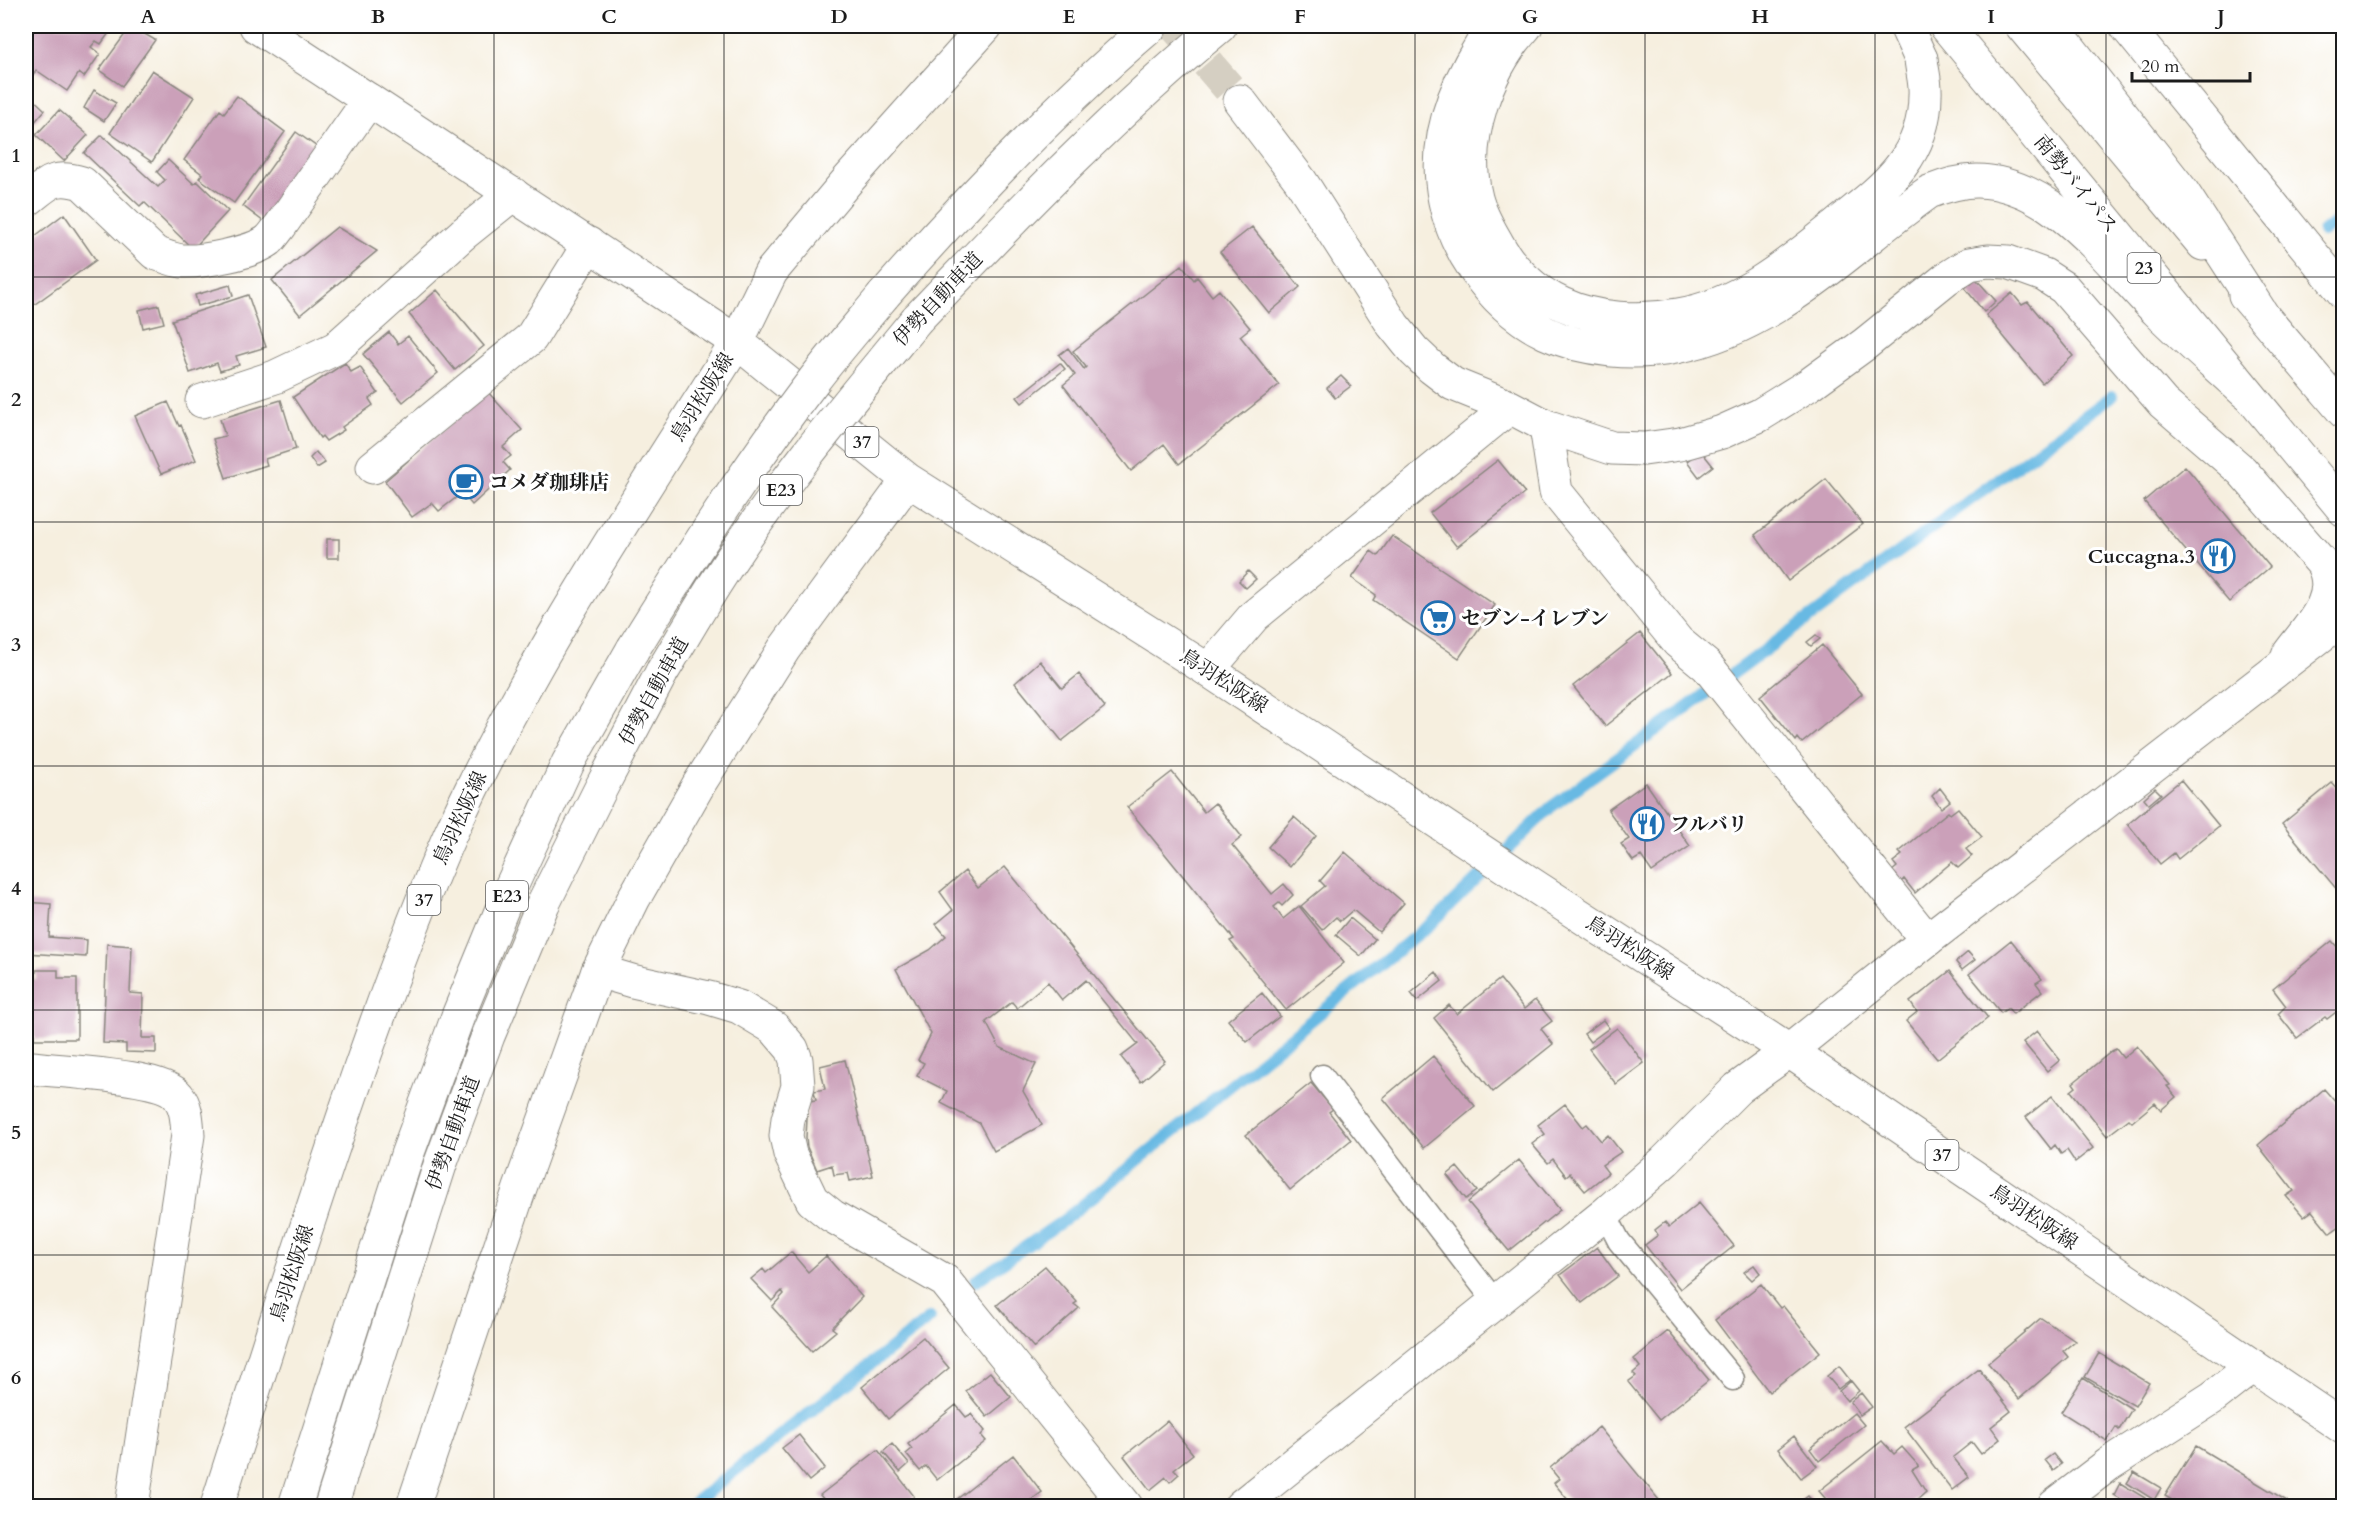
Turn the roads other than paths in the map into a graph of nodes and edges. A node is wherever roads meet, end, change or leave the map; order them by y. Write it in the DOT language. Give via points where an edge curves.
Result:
graph roads {
  1 [pos="256,26"];
  2 [pos="986,26"];
  3 [pos="1151,26"];
  4 [pos="1220,26"];
  5 [pos="1494,26"];
  6 [pos="1526,26"];
  7 [pos="1906,26"];
  8 [pos="1946,26"];
  9 [pos="2022,26"];
  10 [pos="2052,26"];
  11 [pos="2127,26"];
  12 [pos="369,100"];
  13 [pos="1240,101"];
  14 [pos="513,194"];
  15 [pos="26,201"];
  16 [pos="590,244"];
  17 [pos="2343,293"];
  18 [pos="2263,316"];
  19 [pos="737,342"];
  20 [pos="2246,393"];
  21 [pos="202,400"];
  22 [pos="1510,407"];
  23 [pos="2343,412"];
  24 [pos="1546,426"];
  25 [pos="373,467"];
  26 [pos="908,480"];
  27 [pos="2343,510"];
  28 [pos="2343,618"];
  29 [pos="2278,669"];
  30 [pos="1208,670"];
  31 [pos="1927,940"];
  32 [pos="598,971"];
  33 [pos="1789,1051"];
  34 [pos="26,1067"];
  35 [pos="1322,1076"];
  36 [pos="1605,1214"];
  37 [pos="1495,1302"];
  38 [pos="2253,1366"];
  39 [pos="1732,1379"];
  40 [pos="2343,1428"];
  41 [pos="132,1506"];
  42 [pos="217,1506"];
  43 [pos="295,1506"];
  44 [pos="331,1506"];
  45 [pos="413,1506"];
  46 [pos="1126,1506"];
  47 [pos="1241,1506"];
  48 [pos="2054,1506"];
  1 -- 12 [label="main road, 鳥羽松阪線 / 37"];
  2 -- 19 [label="main road" via="771,272"];
  3 -- 43 [label="main road, 伊勢自動車道 / E23, bridge" via="1024,144 884,296 815,379 750,467 633,649 568,764 511,887 458,1016 407,1155"];
  4 -- 44 [label="main road, 伊勢自動車道 / E23, bridge" via="1162,74 1065,167 917,320 780,491 720,577 662,672 543,904 488,1036 440,1165"];
  5 -- 20 [label="main road" via="1460,82 1448,115 1442,179 1446,209 1474,269 1518,315 1545,333 1575,344 1638,350 1674,348 1705,340 1738,328 1797,293 1929,192 1978,181 2031,194 2059,212 2159,313"];
  6 -- 7 [label="main road" via="1502,59 1479,114 1472,172 1476,199 1487,226 1519,274 1540,292 1587,314 1647,318 1708,308 1770,276 1868,200 1903,166 1924,121 1926,93 1920,59"];
  8 -- 20 [label="main road, 南勢バイパス / 23"];
  9 -- 18 [label="main road"];
  10 -- 18 [label="main road" via="2182,191"];
  11 -- 17 [label="main road"];
  12 -- 14 [label="main road, 鳥羽松阪線 / 37"];
  12 -- 15 [label="main road" via="269,240 242,251 183,261 155,253 82,183 70,180 59,178"];
  13 -- 22 [label="main road" via="1300,180 1393,325 1414,351 1453,384"];
  14 -- 16 [label="main road, 鳥羽松阪線 / 37"];
  14 -- 21 [label="main road" via="336,348 275,377"];
  16 -- 19 [label="main road, 鳥羽松阪線 / 37"];
  16 -- 25 [label="main road" via="531,338"];
  18 -- 23 [label="main road"];
  19 -- 26 [label="main road, 鳥羽松阪線 / 37"];
  19 -- 42 [label="main road, 鳥羽松阪線 / 37" via="515,703 449,838 389,988 332,1150"];
  20 -- 27 [label="main road, 南勢バイパス / 23"];
  22 -- 24 [label="main road"];
  22 -- 30 [label="main road" via="1254,616"];
  24 -- 29 [label="main road" via="1612,448 1680,444 1722,432 1760,415 1810,384 1969,264 2008,262 2026,267 2064,288 2163,403 2242,471 2322,563 2329,580 2325,603"];
  24 -- 31 [label="main road" via="1556,492 1678,642 1707,666"];
  26 -- 30 [label="main road, 鳥羽松阪線 / 37"];
  26 -- 32 [label="main road" via="784,649 693,794"];
  28 -- 29 [label="main road"];
  29 -- 31 [label="main road"];
  30 -- 33 [label="main road, 鳥羽松阪線 / 37"];
  31 -- 33 [label="main road"];
  32 -- 45 [label="main road" via="531,1155"];
  32 -- 46 [label="main road" via="739,1007 774,1028 796,1060 798,1086 786,1136 790,1154 812,1200 832,1216 945,1281"];
  33 -- 36 [label="main road" via="1738,1088"];
  33 -- 38 [label="main road, 鳥羽松阪線 / 37"];
  34 -- 41 [label="main road" via="151,1082 177,1094 186,1112 188,1135"];
  35 -- 37 [label="lane"];
  36 -- 37 [label="main road"];
  36 -- 39 [label="lane" via="1619,1241"];
  37 -- 47 [label="main road"];
  38 -- 40 [label="main road, 鳥羽松阪線 / 37"];
  38 -- 48 [label="main road"];
}
